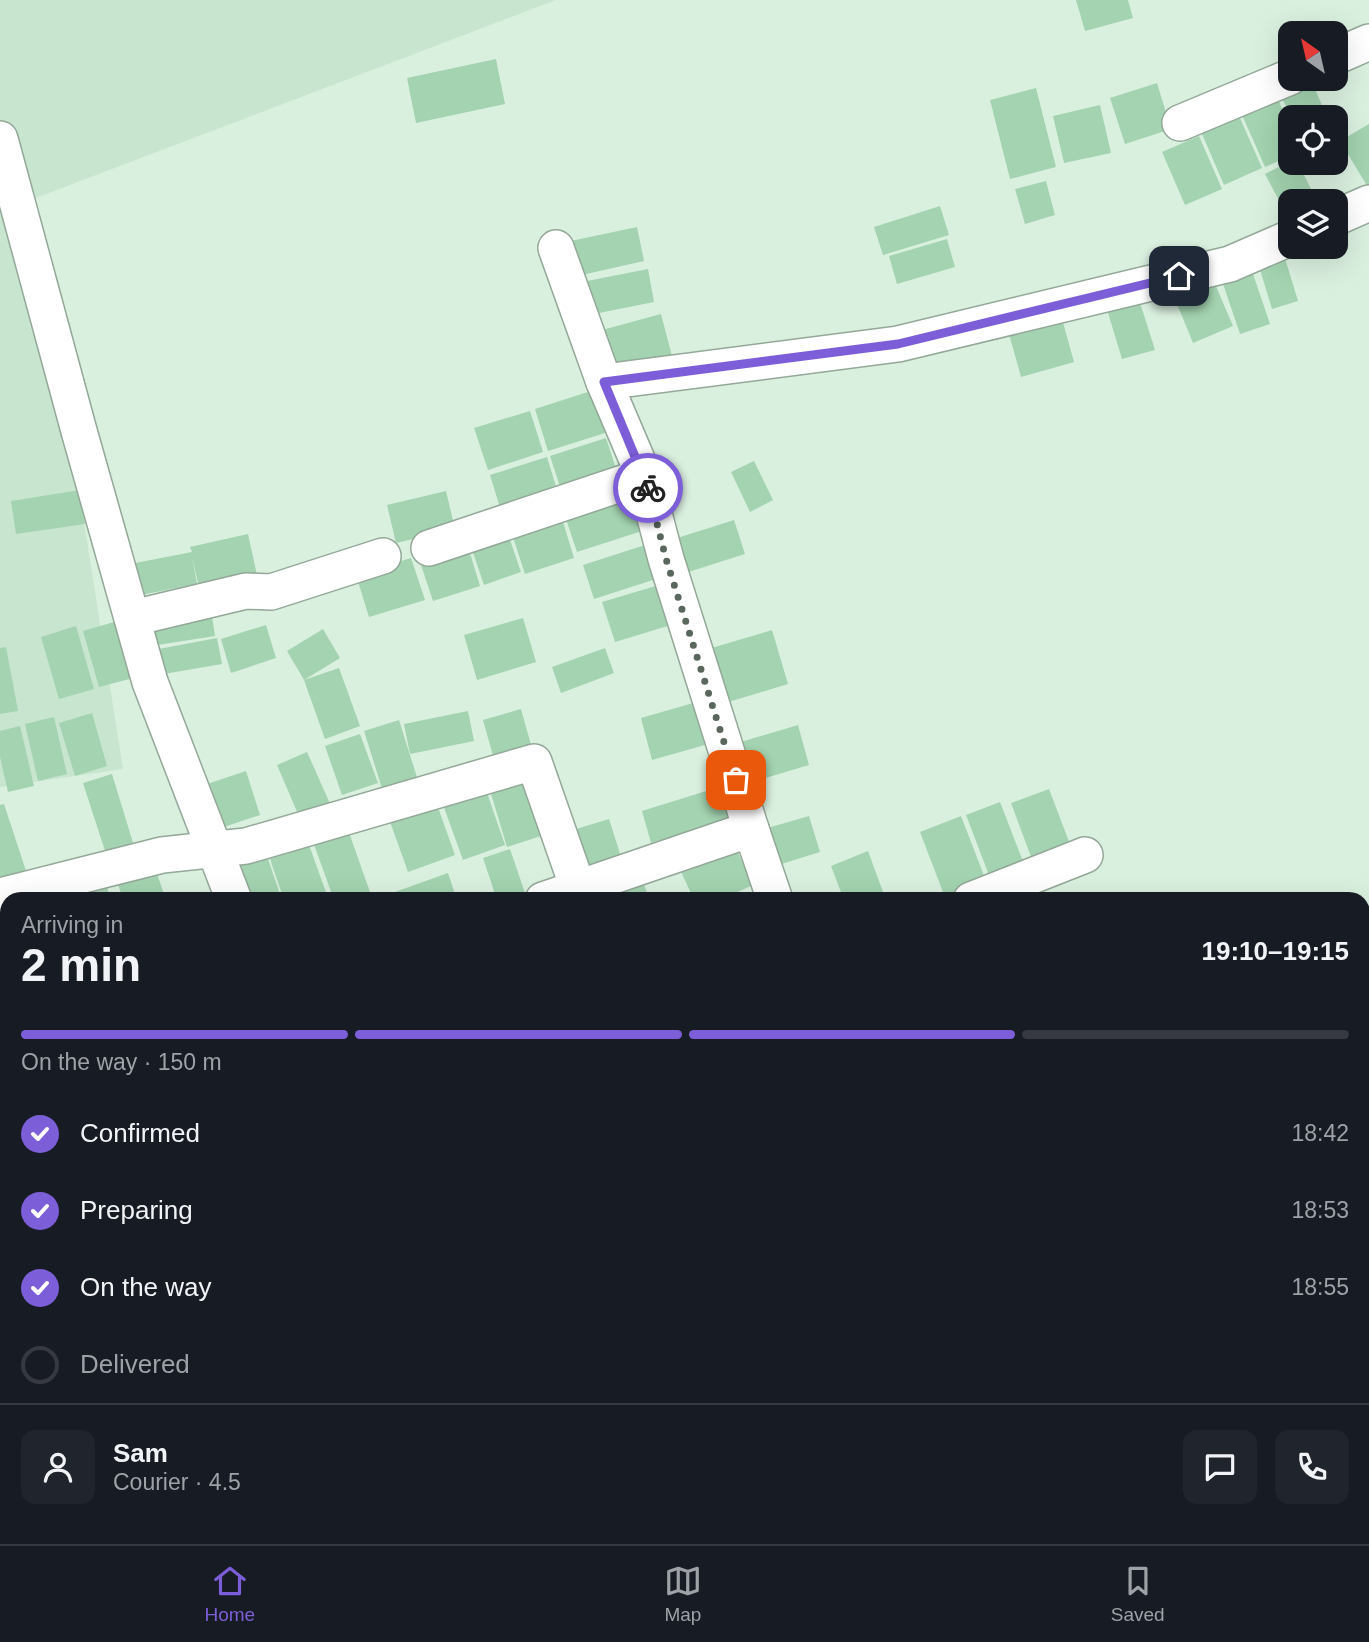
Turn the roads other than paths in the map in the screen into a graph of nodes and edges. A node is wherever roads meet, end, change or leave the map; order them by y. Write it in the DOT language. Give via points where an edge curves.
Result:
graph roads {
  1 [pos="1369,42"];
  2 [pos="1348,51"];
  3 [pos="1278,82"];
  4 [pos="1180,122"];
  5 [pos="0,139"];
  6 [pos="1369,203"];
  7 [pos="1348,212"];
  8 [pos="1278,243"];
  9 [pos="556,248"];
  10 [pos="604,382"];
  11 [pos="644,476"];
  12 [pos="429,548"];
  13 [pos="383,556"];
  14 [pos="133,618"];
  15 [pos="751,829"];
  16 [pos="214,849"];
  17 [pos="1085,855"];
  18 [pos="578,888"];
  19 [pos="16,892"];
  20 [pos="231,892"];
  21 [pos="566,892"];
  22 [pos="772,892"];
  23 [pos="991,892"];
  1 -- 2 [label="street"];
  3 -- 4 [label="street"];
  5 -- 14 [label="street"];
  6 -- 7 [label="street"];
  8 -- 10 [label="street" via="1230,264 898,344"];
  9 -- 10 [label="street"];
  10 -- 11 [label="street"];
  11 -- 12 [label="street"];
  11 -- 15 [label="street"];
  13 -- 14 [label="street" via="271,592 246,591"];
  14 -- 16 [label="street" via="150,682"];
  15 -- 18 [label="street"];
  15 -- 22 [label="street"];
  16 -- 18 [label="street" via="246,846 534,762"];
  16 -- 19 [label="street" via="162,855"];
  16 -- 20 [label="street"];
  17 -- 23 [label="street"];
  18 -- 21 [label="street"];
}
